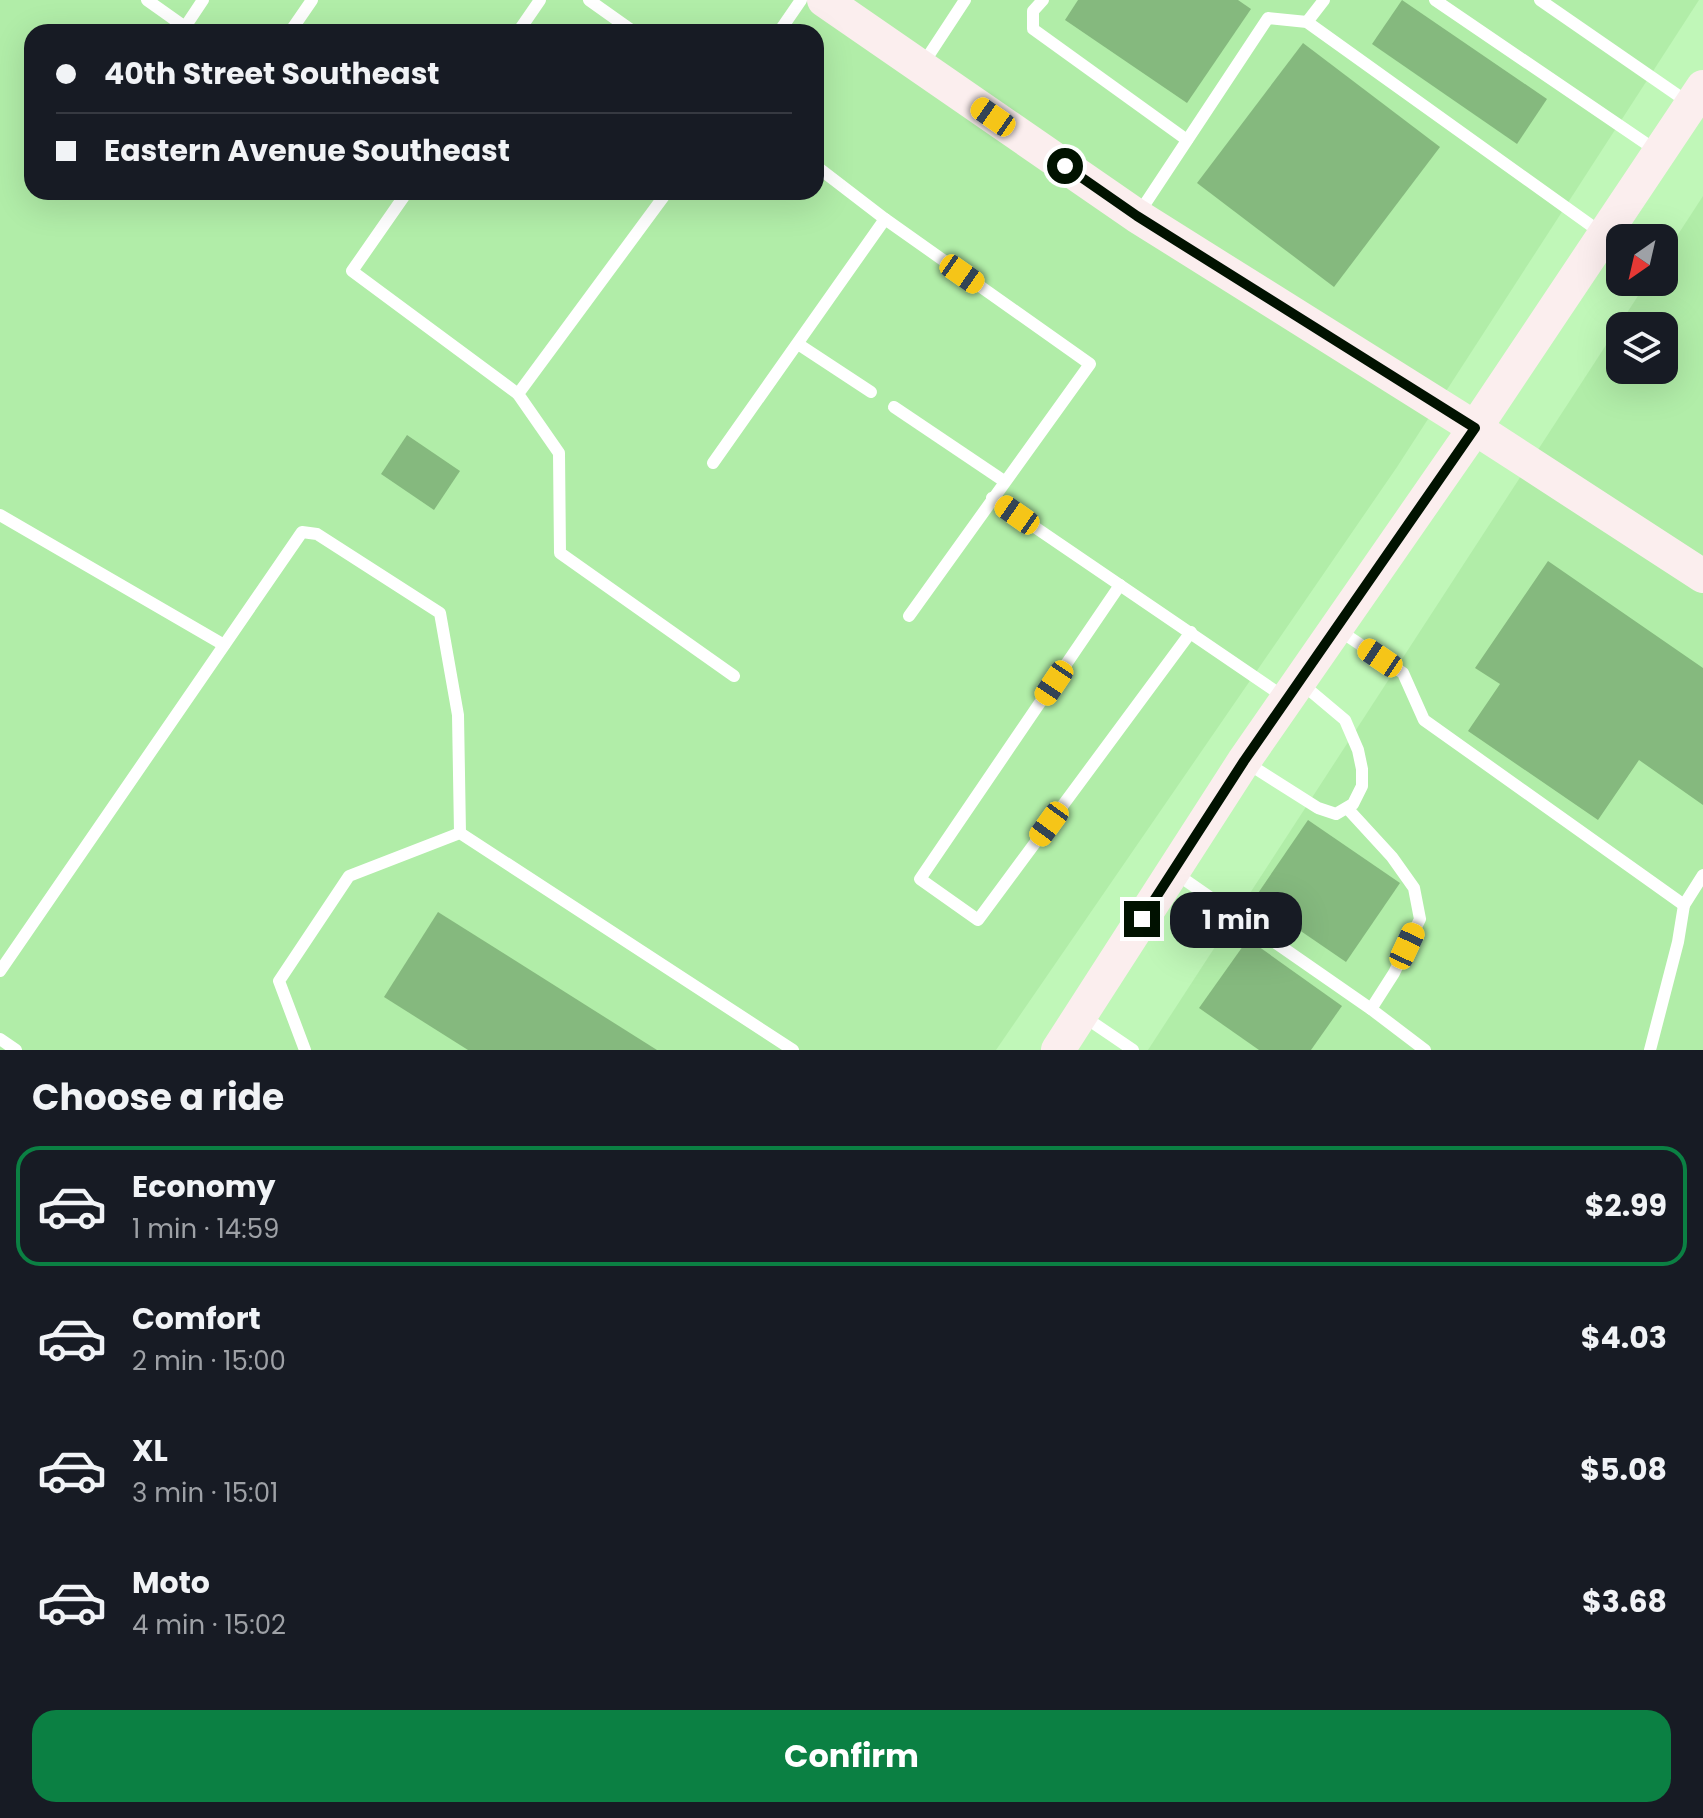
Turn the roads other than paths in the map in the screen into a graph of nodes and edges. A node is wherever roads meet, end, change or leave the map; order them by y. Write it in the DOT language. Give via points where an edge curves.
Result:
graph roads {
  1 [pos="147,0"];
  2 [pos="203,0"];
  3 [pos="312,0"];
  4 [pos="540,0"];
  5 [pos="589,0"];
  6 [pos="801,0"];
  7 [pos="824,0"];
  8 [pos="965,0"];
  9 [pos="1043,0"];
  10 [pos="1324,0"];
  11 [pos="1435,0"];
  12 [pos="1540,0"];
  13 [pos="1307,22"];
  14 [pos="181,24"];
  15 [pos="192,24"];
  16 [pos="296,24"];
  17 [pos="524,24"];
  18 [pos="623,24"];
  19 [pos="784,24"];
  20 [pos="921,67"];
  21 [pos="1697,96"];
  22 [pos="1187,140"];
  23 [pos="1660,153"];
  24 [pos="824,172"];
  25 [pos="401,200"];
  26 [pos="661,200"];
  27 [pos="1137,216"];
  28 [pos="885,219"];
  29 [pos="1604,235"];
  30 [pos="798,344"];
  31 [pos="871,392"];
  32 [pos="518,394"];
  33 [pos="894,407"];
  34 [pos="1475,428"];
  35 [pos="713,463"];
  36 [pos="1004,481"];
  37 [pos="992,498"];
  38 [pos="0,515"];
  39 [pos="1703,576"];
  40 [pos="1120,585"];
  41 [pos="909,616"];
  42 [pos="1335,628"];
  43 [pos="1191,632"];
  44 [pos="224,645"];
  45 [pos="734,676"];
  46 [pos="1293,690"];
  47 [pos="1244,761"];
  48 [pos="1347,808"];
  49 [pos="460,833"];
  50 [pos="1172,871"];
  51 [pos="1703,875"];
  52 [pos="1684,905"];
  53 [pos="0,971"];
  54 [pos="1371,1009"];
  55 [pos="1081,1015"];
  56 [pos="0,1039"];
  57 [pos="16,1050"];
  58 [pos="305,1050"];
  59 [pos="793,1050"];
  60 [pos="1058,1050"];
  61 [pos="1133,1050"];
  62 [pos="1425,1050"];
  63 [pos="1650,1050"];
  1 -- 14 [label="lane"];
  2 -- 15 [label="lane"];
  3 -- 16 [label="lane"];
  4 -- 17 [label="lane"];
  5 -- 18 [label="lane"];
  6 -- 19 [label="lane"];
  7 -- 20 [label="main road"];
  8 -- 20 [label="lane"];
  9 -- 22 [label="lane" via="1033,11 1033,29"];
  10 -- 13 [label="lane"];
  11 -- 23 [label="lane"];
  12 -- 21 [label="lane"];
  13 -- 22 [label="lane" via="1268,18"];
  13 -- 29 [label="lane"];
  20 -- 27 [label="main road"];
  21 -- 23 [label="main road"];
  22 -- 27 [label="lane"];
  23 -- 29 [label="main road"];
  24 -- 28 [label="lane"];
  25 -- 32 [label="lane" via="352,271"];
  26 -- 32 [label="lane"];
  27 -- 34 [label="main road"];
  28 -- 30 [label="lane"];
  28 -- 36 [label="lane" via="1090,364"];
  29 -- 34 [label="main road"];
  30 -- 31 [label="lane"];
  30 -- 35 [label="lane"];
  32 -- 45 [label="lane" via="559,453 560,553"];
  33 -- 36 [label="lane"];
  34 -- 39 [label="main road"];
  34 -- 42 [label="main road"];
  36 -- 37 [label="lane"];
  37 -- 40 [label="lane"];
  37 -- 41 [label="lane"];
  38 -- 44 [label="lane"];
  40 -- 43 [label="lane"];
  40 -- 43 [label="lane" via="920,879 978,920"];
  42 -- 46 [label="main road"];
  42 -- 52 [label="lane" via="1403,673 1424,720"];
  43 -- 46 [label="lane"];
  44 -- 49 [label="lane" via="302,532 317,534 440,613 458,715"];
  44 -- 53 [label="lane"];
  46 -- 47 [label="main road"];
  46 -- 48 [label="lane" via="1345,720 1362,769 1362,786"];
  47 -- 48 [label="lane" via="1318,808 1336,814"];
  47 -- 50 [label="main road"];
  48 -- 54 [label="lane" via="1414,888 1420,919"];
  49 -- 58 [label="lane" via="349,876 279,981"];
  49 -- 59 [label="lane"];
  50 -- 54 [label="lane"];
  50 -- 55 [label="main road"];
  51 -- 52 [label="lane"];
  52 -- 63 [label="lane"];
  54 -- 62 [label="lane"];
  55 -- 60 [label="main road"];
  55 -- 61 [label="lane"];
  56 -- 57 [label="lane"];
}
